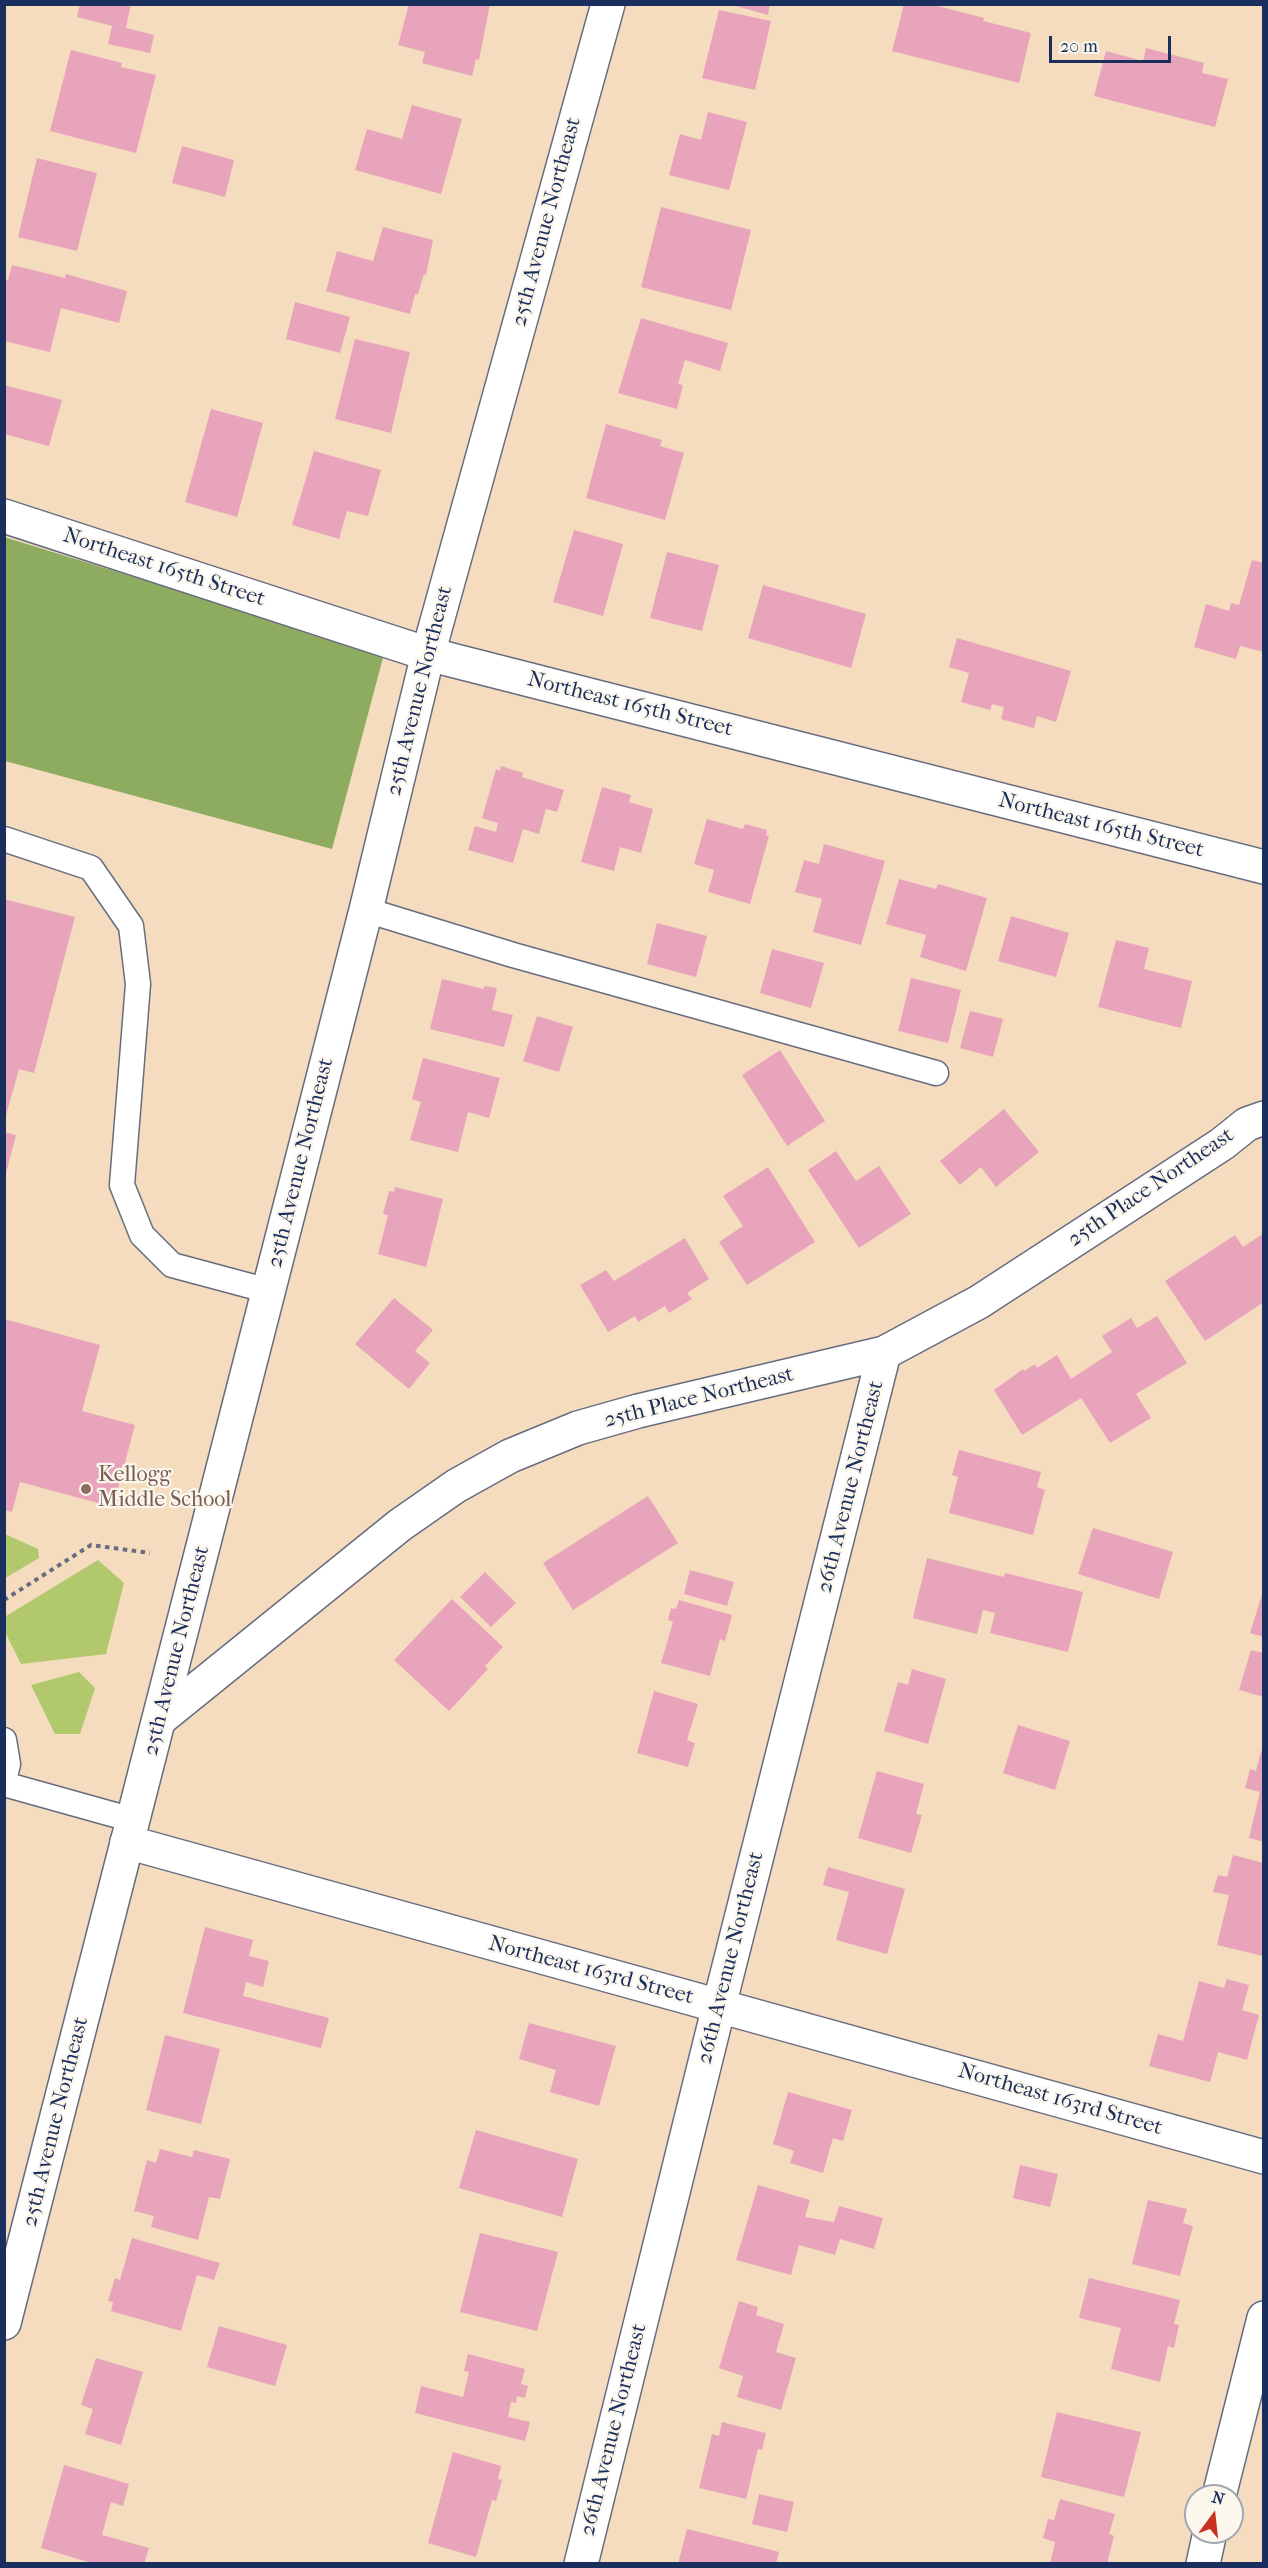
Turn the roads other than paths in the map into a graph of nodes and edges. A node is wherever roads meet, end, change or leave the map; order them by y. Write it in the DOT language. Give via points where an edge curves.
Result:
graph roads {
  1 [pos="608,4"];
  2 [pos="4,516"];
  3 [pos="428,654"];
  4 [pos="4,839"];
  5 [pos="1263,867"];
  6 [pos="366,910"];
  7 [pos="936,1073"];
  8 [pos="1263,1118"];
  9 [pos="268,1291"];
  10 [pos="884,1353"];
  11 [pos="160,1719"];
  12 [pos="4,1740"];
  13 [pos="4,1782"];
  14 [pos="130,1831"];
  15 [pos="719,2006"];
  16 [pos="1263,2157"];
  17 [pos="1263,2318"];
  18 [pos="4,2323"];
  19 [pos="1222,2484"];
  20 [pos="1207,2544"];
  21 [pos="581,2564"];
  22 [pos="1203,2564"];
  1 -- 3 [label="street, 25th Avenue Northeast"];
  2 -- 3 [label="street, Northeast 165th Street"];
  3 -- 5 [label="street, Northeast 165th Street"];
  3 -- 6 [label="street, 25th Avenue Northeast"];
  4 -- 9 [label="lane" via="91,868 131,926 138,984 122,1185 142,1235 172,1265"];
  6 -- 7 [label="lane"];
  6 -- 9 [label="street, 25th Avenue Northeast"];
  8 -- 10 [label="street, 25th Place Northeast" via="1246,1124 1222,1144 979,1302"];
  9 -- 11 [label="street, 25th Avenue Northeast"];
  10 -- 11 [label="street, 25th Place Northeast" via="638,1411 578,1428 510,1456 456,1486 400,1525"];
  10 -- 15 [label="street, 26th Avenue Northeast"];
  11 -- 14 [label="street, 25th Avenue Northeast"];
  12 -- 13 [label="lane" via="9,1764"];
  13 -- 14 [label="lane"];
  14 -- 15 [label="street, Northeast 163rd Street"];
  14 -- 18 [label="street, 25th Avenue Northeast"];
  15 -- 16 [label="street, Northeast 163rd Street"];
  15 -- 21 [label="street, 26th Avenue Northeast"];
  17 -- 19 [label="street"];
  20 -- 22 [label="street"];
}
